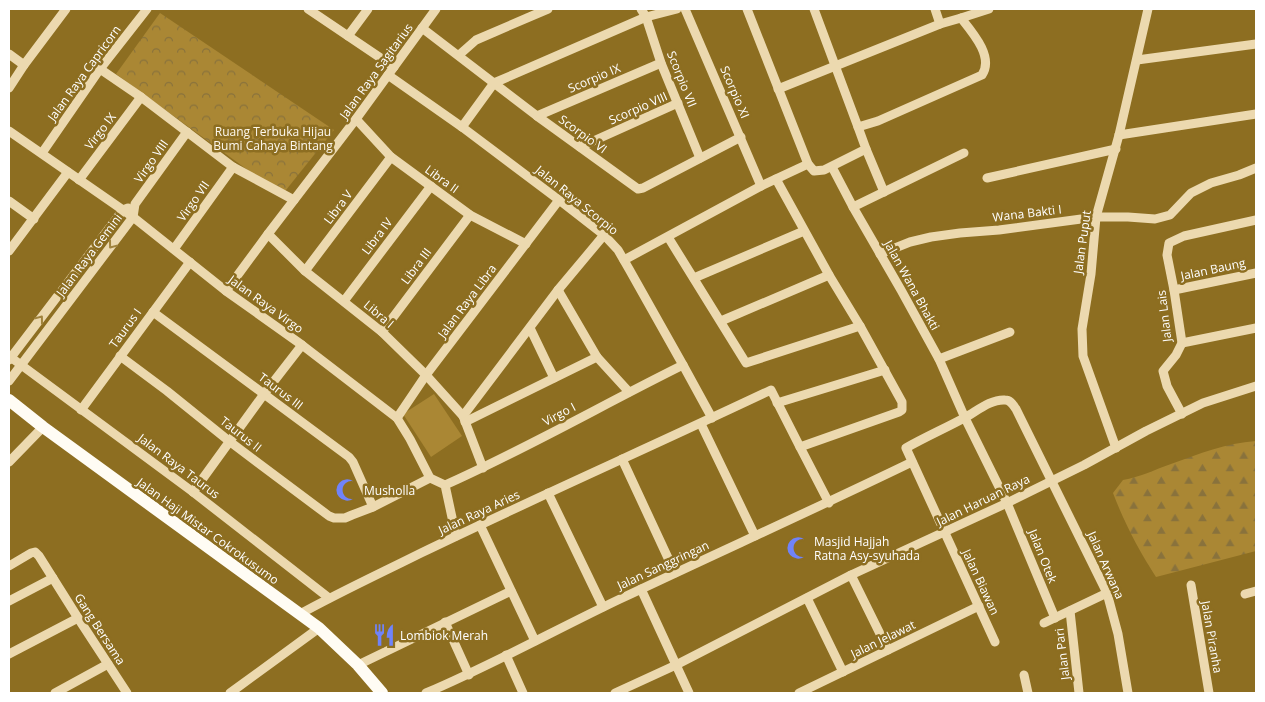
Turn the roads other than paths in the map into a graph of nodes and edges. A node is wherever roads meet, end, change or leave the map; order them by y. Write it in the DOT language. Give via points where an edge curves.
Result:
graph roads {
  1 [pos="66,9"];
  2 [pos="147,9"];
  3 [pos="308,9"];
  4 [pos="368,9"];
  5 [pos="436,9"];
  6 [pos="548,9"];
  7 [pos="677,9"];
  8 [pos="685,9"];
  9 [pos="747,9"];
  10 [pos="814,9"];
  11 [pos="935,9"];
  12 [pos="989,9"];
  13 [pos="1149,9"];
  14 [pos="643,13"];
  15 [pos="961,18"];
  16 [pos="940,24"];
  17 [pos="422,28"];
  18 [pos="348,36"];
  19 [pos="1256,44"];
  20 [pos="9,54"];
  21 [pos="459,56"];
  22 [pos="1137,60"];
  23 [pos="661,63"];
  24 [pos="24,65"];
  25 [pos="835,66"];
  26 [pos="394,67"];
  27 [pos="100,69"];
  28 [pos="388,75"];
  29 [pos="494,83"];
  30 [pos="9,88"];
  31 [pos="778,89"];
  32 [pos="141,97"];
  33 [pos="678,103"];
  34 [pos="1256,114"];
  35 [pos="537,116"];
  36 [pos="356,119"];
  37 [pos="462,127"];
  38 [pos="858,127"];
  39 [pos="9,131"];
  40 [pos="187,132"];
  41 [pos="1120,135"];
  42 [pos="741,137"];
  43 [pos="580,148"];
  44 [pos="866,149"];
  45 [pos="1116,149"];
  46 [pos="42,153"];
  47 [pos="964,153"];
  48 [pos="390,157"];
  49 [pos="700,158"];
  50 [pos="808,164"];
  51 [pos="233,167"];
  52 [pos="832,167"];
  53 [pos="1256,168"];
  54 [pos="68,172"];
  55 [pos="987,178"];
  56 [pos="776,179"];
  57 [pos="79,180"];
  58 [pos="431,186"];
  59 [pos="761,186"];
  60 [pos="884,192"];
  61 [pos="294,200"];
  62 [pos="559,200"];
  63 [pos="9,201"];
  64 [pos="135,204"];
  65 [pos="853,207"];
  66 [pos="123,210"];
  67 [pos="470,215"];
  68 [pos="133,217"];
  69 [pos="1096,218"];
  70 [pos="34,219"];
  71 [pos="1256,220"];
  72 [pos="804,231"];
  73 [pos="268,234"];
  74 [pos="604,235"];
  75 [pos="668,237"];
  76 [pos="526,244"];
  77 [pos="174,249"];
  78 [pos="9,251"];
  79 [pos="880,254"];
  80 [pos="624,260"];
  81 [pos="190,262"];
  82 [pos="305,272"];
  83 [pos="1256,273"];
  84 [pos="829,275"];
  85 [pos="694,278"];
  86 [pos="558,290"];
  87 [pos="1174,290"];
  88 [pos="226,291"];
  89 [pos="344,301"];
  90 [pos="152,312"];
  91 [pos="722,322"];
  92 [pos="860,326"];
  93 [pos="530,328"];
  94 [pos="1256,328"];
  95 [pos="382,332"];
  96 [pos="1010,332"];
  97 [pos="1182,343"];
  98 [pos="302,345"];
  99 [pos="120,356"];
  100 [pos="597,357"];
  101 [pos="9,358"];
  102 [pos="939,359"];
  103 [pos="683,365"];
  104 [pos="21,366"];
  105 [pos="885,370"];
  106 [pos="426,375"];
  107 [pos="554,378"];
  108 [pos="9,381"];
  109 [pos="1256,386"];
  110 [pos="629,392"];
  111 [pos="264,394"];
  112 [pos="9,400"];
  113 [pos="777,403"];
  114 [pos="82,410"];
  115 [pos="1182,414"];
  116 [pos="396,418"];
  117 [pos="712,418"];
  118 [pos="965,418"];
  119 [pos="464,419"];
  120 [pos="701,424"];
  121 [pos="43,427"];
  122 [pos="229,441"];
  123 [pos="800,446"];
  124 [pos="1116,448"];
  125 [pos="622,459"];
  126 [pos="9,462"];
  127 [pos="912,462"];
  128 [pos="484,468"];
  129 [pos="430,478"];
  130 [pos="1052,481"];
  131 [pos="445,485"];
  132 [pos="193,492"];
  133 [pos="548,493"];
  134 [pos="829,503"];
  135 [pos="1007,503"];
  136 [pos="373,507"];
  137 [pos="480,525"];
  138 [pos="945,533"];
  139 [pos="456,536"];
  140 [pos="755,536"];
  141 [pos="9,566"];
  142 [pos="675,573"];
  143 [pos="852,575"];
  144 [pos="53,578"];
  145 [pos="1191,585"];
  146 [pos="641,589"];
  147 [pos="511,590"];
  148 [pos="1256,592"];
  149 [pos="1107,593"];
  150 [pos="1245,594"];
  151 [pos="329,598"];
  152 [pos="807,598"];
  153 [pos="9,601"];
  154 [pos="979,606"];
  155 [pos="603,607"];
  156 [pos="1070,611"];
  157 [pos="300,614"];
  158 [pos="78,618"];
  159 [pos="1054,618"];
  160 [pos="445,622"];
  161 [pos="1044,622"];
  162 [pos="319,628"];
  163 [pos="535,641"];
  164 [pos="995,642"];
  165 [pos="888,650"];
  166 [pos="9,654"];
  167 [pos="506,655"];
  168 [pos="108,664"];
  169 [pos="676,665"];
  170 [pos="358,666"];
  171 [pos="843,672"];
  172 [pos="469,675"];
  173 [pos="1024,675"];
  174 [pos="66,691"];
  175 [pos="377,691"];
  176 [pos="55,693"];
  177 [pos="127,693"];
  178 [pos="230,693"];
  179 [pos="426,693"];
  180 [pos="523,693"];
  181 [pos="615,693"];
  182 [pos="689,693"];
  183 [pos="799,693"];
  184 [pos="1028,693"];
  185 [pos="1079,693"];
  186 [pos="1128,693"];
  187 [pos="1209,693"];
  1 -- 24 [label="street"];
  2 -- 27 [label="street, Jalan Raya Capricorn"];
  3 -- 18 [label="street"];
  4 -- 18 [label="street"];
  5 -- 17 [label="street, Jalan Raya Sagitarius"];
  6 -- 21 [label="street" via="476,40"];
  7 -- 14 [label="street"];
  8 -- 42 [label="street, Scorpio XI"];
  9 -- 31 [label="street"];
  10 -- 25 [label="street"];
  11 -- 16 [label="street"];
  12 -- 15 [label="street"];
  13 -- 22 [label="street, Jalan Puput"];
  14 -- 23 [label="street, Scorpio VII"];
  14 -- 29 [label="street"];
  15 -- 16 [label="street"];
  15 -- 38 [label="street" via="984,53 987,63 982,76"];
  16 -- 25 [label="street"];
  17 -- 21 [label="street, Scorpio VI"];
  17 -- 26 [label="street, Jalan Raya Sagitarius"];
  18 -- 26 [label="street"];
  19 -- 22 [label="street"];
  20 -- 24 [label="street"];
  21 -- 29 [label="street, Scorpio VI"];
  22 -- 41 [label="street, Jalan Puput"];
  23 -- 33 [label="street, Scorpio VII"];
  23 -- 35 [label="street, Scorpio IX"];
  24 -- 30 [label="street"];
  25 -- 31 [label="street"];
  25 -- 38 [label="street"];
  26 -- 28 [label="street, Jalan Raya Sagitarius"];
  27 -- 32 [label="street"];
  27 -- 46 [label="street, Jalan Raya Capricorn"];
  28 -- 36 [label="street, Jalan Raya Sagitarius"];
  28 -- 37 [label="street, Jalan Raya Scorpio"];
  29 -- 35 [label="street, Scorpio VI"];
  29 -- 37 [label="street"];
  31 -- 50 [label="street"];
  32 -- 40 [label="street"];
  32 -- 57 [label="street, Virgo IX"];
  33 -- 43 [label="street, Scorpio VIII"];
  33 -- 49 [label="street, Scorpio VII"];
  34 -- 41 [label="street"];
  35 -- 43 [label="street, Scorpio VI"];
  36 -- 48 [label="street, Libra II"];
  36 -- 61 [label="street, Jalan Raya Sagitarius"];
  37 -- 62 [label="street, Jalan Raya Scorpio"];
  38 -- 44 [label="street"];
  39 -- 46 [label="street, Jalan Raya Virgo"];
  40 -- 51 [label="street"];
  40 -- 64 [label="street, Virgo VIII"];
  41 -- 45 [label="street, Jalan Puput"];
  42 -- 49 [label="street, Scorpio VI"];
  42 -- 59 [label="street, Scorpio XI"];
  43 -- 49 [label="street, Scorpio VI" via="638,189"];
  44 -- 52 [label="street"];
  44 -- 60 [label="street"];
  45 -- 55 [label="street"];
  45 -- 69 [label="street, Jalan Puput"];
  46 -- 54 [label="street, Jalan Raya Virgo"];
  47 -- 60 [label="street"];
  48 -- 58 [label="street, Libra II"];
  48 -- 82 [label="street, Libra V"];
  50 -- 52 [label="street" via="814,171"];
  50 -- 56 [label="street"];
  51 -- 61 [label="street"];
  51 -- 77 [label="street, Virgo VII"];
  52 -- 65 [label="street, Jalan Wana Bhakti"];
  53 -- 69 [label="street, Wana Bakti I" via="1191,193 1170,215 1155,219"];
  54 -- 57 [label="street, Jalan Raya Virgo"];
  54 -- 70 [label="street"];
  56 -- 59 [label="street"];
  56 -- 72 [label="street"];
  57 -- 66 [label="street, Jalan Raya Virgo"];
  58 -- 67 [label="street, Libra II"];
  58 -- 89 [label="street, Libra IV"];
  59 -- 75 [label="street"];
  60 -- 65 [label="street"];
  61 -- 73 [label="street, Jalan Raya Sagitarius"];
  62 -- 74 [label="street, Jalan Raya Scorpio"];
  62 -- 76 [label="street, Jalan Raya Libra"];
  63 -- 70 [label="street"];
  64 -- 66 [label="street, Jalan Raya Gemini"];
  64 -- 68 [label="street, Jalan Raya Gemini"];
  65 -- 79 [label="street, Jalan Wana Bhakti"];
  66 -- 68 [label="street, Jalan Raya Virgo"];
  101 -- 66 [label="street, Jalan Raya Gemini, one-way"];
  67 -- 76 [label="street, Libra II"];
  67 -- 95 [label="street, Libra III"];
  68 -- 77 [label="street, Jalan Raya Virgo"];
  68 -- 104 [label="street, Jalan Raya Gemini, one-way"];
  69 -- 79 [label="street, Wana Bakti I" via="960,232 910,242"];
  69 -- 124 [label="street, Jalan Puput" via="1082,329 1083,356"];
  70 -- 78 [label="street"];
  71 -- 87 [label="street, Jalan Lais" via="1184,236 1169,243 1167,255"];
  72 -- 84 [label="street"];
  72 -- 85 [label="street"];
  73 -- 82 [label="street, Libra I"];
  73 -- 88 [label="street, Jalan Raya Sagitarius"];
  74 -- 80 [label="street, Jalan Raya Scorpio"];
  74 -- 86 [label="street"];
  75 -- 80 [label="street"];
  75 -- 85 [label="street"];
  76 -- 106 [label="street, Jalan Raya Libra"];
  77 -- 81 [label="street, Jalan Raya Virgo"];
  79 -- 102 [label="street, Jalan Wana Bhakti"];
  80 -- 103 [label="street, Jalan Raya Scorpio"];
  81 -- 88 [label="street, Jalan Raya Virgo"];
  81 -- 90 [label="street, Taurus I"];
  82 -- 89 [label="street, Libra I"];
  83 -- 87 [label="street, Jalan Baung"];
  84 -- 91 [label="street"];
  84 -- 92 [label="street"];
  85 -- 91 [label="street"];
  86 -- 93 [label="street"];
  86 -- 100 [label="street"];
  87 -- 97 [label="street, Jalan Lais"];
  88 -- 98 [label="street, Jalan Raya Virgo"];
  89 -- 95 [label="street, Libra I"];
  90 -- 99 [label="street, Taurus I"];
  90 -- 111 [label="street, Taurus III"];
  91 -- 92 [label="street" via="746,362"];
  92 -- 105 [label="street"];
  93 -- 107 [label="street"];
  93 -- 119 [label="street"];
  94 -- 97 [label="street"];
  95 -- 106 [label="street, Libra I"];
  96 -- 102 [label="street"];
  97 -- 115 [label="street, Jalan Lais" via="1163,371"];
  98 -- 111 [label="street"];
  98 -- 116 [label="street, Jalan Raya Virgo"];
  99 -- 114 [label="street, Taurus I"];
  99 -- 122 [label="street, Taurus II"];
  100 -- 107 [label="street"];
  100 -- 110 [label="street"];
  101 -- 104 [label="street, Jalan Raya Taurus"];
  102 -- 118 [label="street, Jalan Wana Bhakti"];
  103 -- 110 [label="street, Virgo I"];
  103 -- 117 [label="street, Jalan Raya Scorpio"];
  104 -- 108 [label="street, Jalan Raya Gemini"];
  104 -- 114 [label="street, Jalan Raya Taurus"];
  105 -- 113 [label="street"];
  105 -- 123 [label="street" via="902,402 902,410"];
  106 -- 116 [label="street, Jalan Raya Libra"];
  106 -- 119 [label="street, Libra I"];
  107 -- 119 [label="street"];
  109 -- 115 [label="street, Jalan Haruan Raya" via="1203,403"];
  110 -- 128 [label="street, Virgo I"];
  111 -- 122 [label="street"];
  111 -- 136 [label="street, Taurus III" via="349,457"];
  112 -- 121 [label="main road, Jalan Haji Mistar Cokrokusumo"];
  113 -- 117 [label="street, Jalan Raya Aries" via="771,390"];
  113 -- 123 [label="street"];
  114 -- 132 [label="street, Jalan Raya Taurus"];
  115 -- 124 [label="street, Jalan Haruan Raya"];
  116 -- 129 [label="street, Jalan Raya Virgo"];
  117 -- 120 [label="street, Jalan Raya Aries"];
  118 -- 127 [label="street, Jalan Arwana" via="906,448"];
  118 -- 130 [label="street, Jalan Arwana" via="999,400 1012,403"];
  118 -- 135 [label="street, Jalan Otek"];
  119 -- 128 [label="street, Libra I"];
  120 -- 125 [label="street, Jalan Raya Aries"];
  120 -- 140 [label="street"];
  121 -- 126 [label="street"];
  121 -- 157 [label="main road, Jalan Haji Mistar Cokrokusumo"];
  122 -- 132 [label="street"];
  122 -- 136 [label="street, Taurus II" via="329,516 345,518"];
  123 -- 134 [label="street"];
  124 -- 130 [label="street, Jalan Haruan Raya"];
  125 -- 133 [label="street, Jalan Raya Aries"];
  125 -- 142 [label="street"];
  127 -- 134 [label="street, Jalan Sanggringan"];
  127 -- 138 [label="street, Jalan Biawan"];
  128 -- 131 [label="street, Virgo I"];
  129 -- 131 [label="street"];
  129 -- 136 [label="street, Taurus II"];
  130 -- 135 [label="street, Jalan Haruan Raya"];
  130 -- 149 [label="street, Jalan Arwana"];
  131 -- 139 [label="street"];
  132 -- 151 [label="street, Jalan Raya Taurus"];
  133 -- 137 [label="street, Jalan Raya Aries"];
  133 -- 155 [label="street"];
  134 -- 140 [label="street, Jalan Sanggringan"];
  135 -- 138 [label="street, Jalan Haruan Raya"];
  135 -- 159 [label="street, Jalan Otek"];
  137 -- 139 [label="street, Jalan Raya Aries"];
  137 -- 147 [label="street"];
  138 -- 143 [label="street, Jalan Haruan Raya"];
  138 -- 154 [label="street, Jalan Biawan"];
  139 -- 151 [label="street, Jalan Raya Aries"];
  140 -- 142 [label="street, Jalan Sanggringan"];
  141 -- 144 [label="street, Gang Bersama" via="35,552"];
  142 -- 146 [label="street, Jalan Sanggringan"];
  143 -- 152 [label="street, Jalan Haruan Raya"];
  143 -- 165 [label="street"];
  144 -- 153 [label="street"];
  144 -- 158 [label="street, Gang Bersama"];
  145 -- 187 [label="street, Jalan Piranha"];
  146 -- 155 [label="street, Jalan Sanggringan"];
  146 -- 169 [label="street"];
  147 -- 160 [label="street"];
  147 -- 163 [label="street"];
  148 -- 150 [label="street"];
  149 -- 156 [label="street"];
  149 -- 186 [label="street, Jalan Arwana"];
  151 -- 157 [label="street, Jalan Raya Aries"];
  152 -- 169 [label="street, Jalan Haruan Raya"];
  152 -- 171 [label="street"];
  154 -- 164 [label="street, Jalan Biawan"];
  154 -- 165 [label="street, Jalan Jelawat"];
  155 -- 163 [label="street, Jalan Sanggringan"];
  156 -- 159 [label="street"];
  156 -- 185 [label="street, Jalan Pari"];
  157 -- 162 [label="main road, Jalan Haji Mistar Cokrokusumo"];
  158 -- 166 [label="street"];
  158 -- 168 [label="street, Gang Bersama"];
  159 -- 161 [label="street"];
  160 -- 170 [label="street"];
  160 -- 172 [label="street"];
  162 -- 170 [label="main road, Jalan Haji Mistar Cokrokusumo"];
  162 -- 178 [label="street"];
  163 -- 167 [label="street, Jalan Sanggringan"];
  165 -- 171 [label="street, Jalan Jelawat"];
  167 -- 172 [label="street, Jalan Sanggringan"];
  167 -- 180 [label="street"];
  168 -- 174 [label="street"];
  168 -- 177 [label="street, Gang Bersama"];
  169 -- 181 [label="street, Jalan Haruan Raya"];
  169 -- 182 [label="street"];
  170 -- 175 [label="main road, Jalan Haji Mistar Cokrokusumo"];
  171 -- 183 [label="street, Jalan Jelawat"];
  172 -- 179 [label="street, Jalan Sanggringan"];
  173 -- 184 [label="street"];
  174 -- 176 [label="street"];
}
